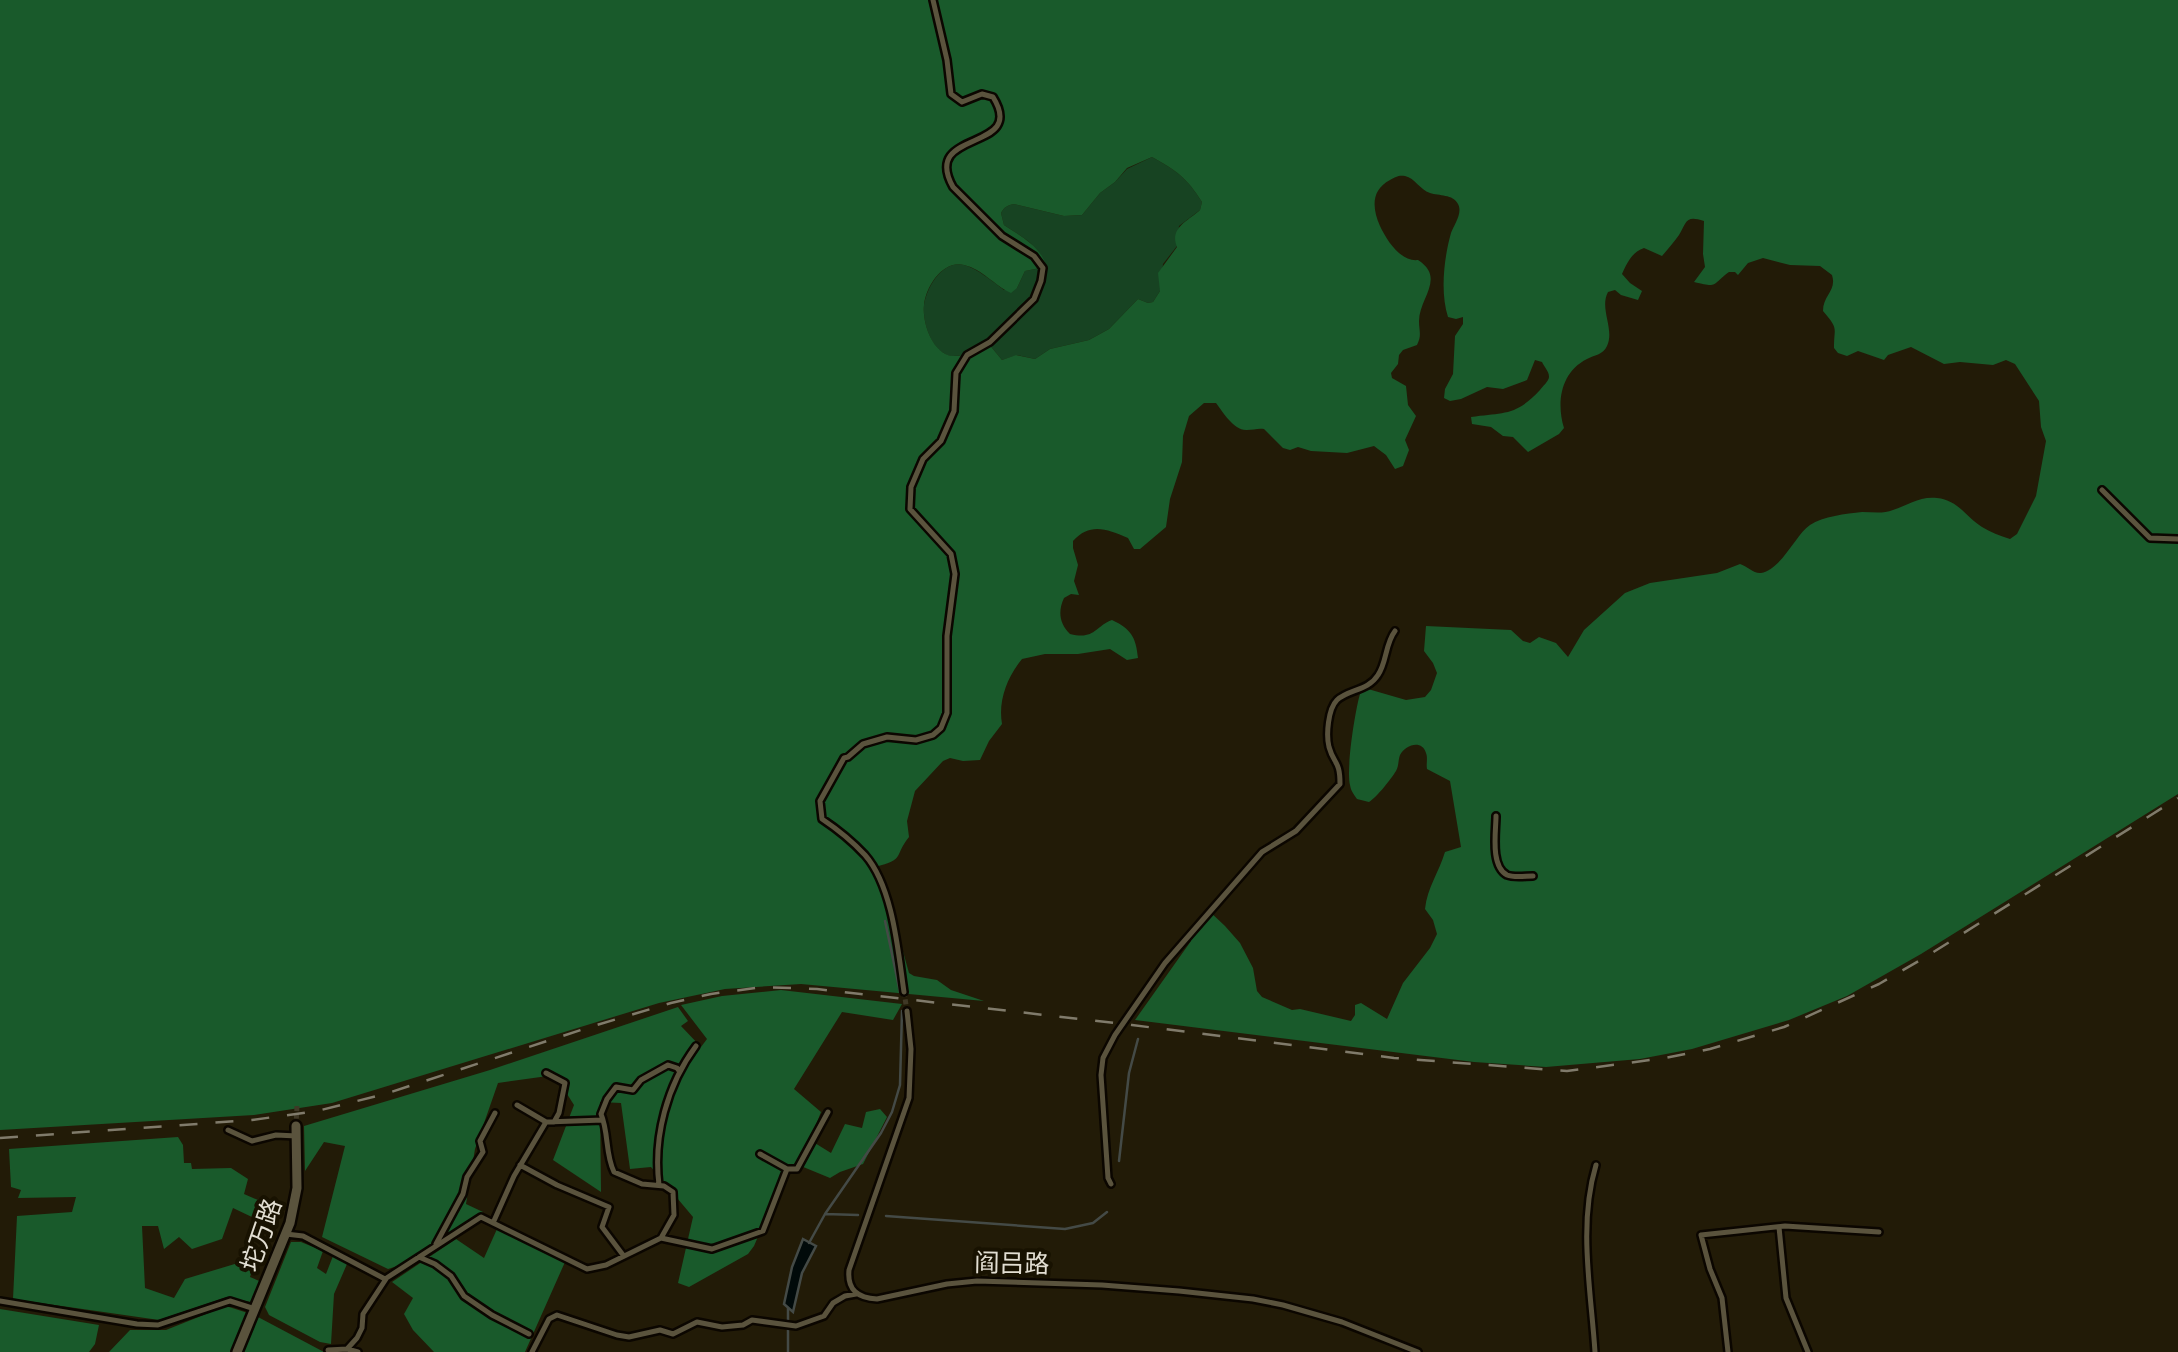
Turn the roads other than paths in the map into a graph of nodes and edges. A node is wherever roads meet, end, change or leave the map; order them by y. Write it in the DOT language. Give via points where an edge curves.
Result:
graph roads {
  1 [pos="933,0"];
  2 [pos="2102,490"];
  3 [pos="2178,538"];
  4 [pos="1395,631"];
  5 [pos="1496,816"];
  6 [pos="1533,876"];
  7 [pos="904,992"];
  8 [pos="907,1011"];
  9 [pos="696,1046"];
  10 [pos="680,1072"];
  11 [pos="546,1073"];
  12 [pos="517,1105"];
  13 [pos="828,1112"];
  14 [pos="495,1114"];
  15 [pos="603,1120"];
  16 [pos="550,1122"];
  17 [pos="228,1130"];
  18 [pos="296,1131"];
  19 [pos="760,1154"];
  20 [pos="520,1165"];
  21 [pos="1596,1165"];
  22 [pos="787,1169"];
  23 [pos="1111,1184"];
  24 [pos="660,1185"];
  25 [pos="494,1223"];
  26 [pos="1779,1227"];
  27 [pos="1878,1232"];
  28 [pos="286,1234"];
  29 [pos="660,1238"];
  30 [pos="435,1247"];
  31 [pos="623,1255"];
  32 [pos="419,1258"];
  33 [pos="386,1279"];
  34 [pos="856,1294"];
  35 [pos="0,1301"];
  36 [pos="255,1309"];
  37 [pos="529,1334"];
  38 [pos="347,1349"];
  39 [pos="328,1350"];
  40 [pos="237,1352"];
  41 [pos="358,1352"];
  42 [pos="532,1352"];
  43 [pos="1418,1352"];
  44 [pos="1595,1352"];
  45 [pos="1728,1352"];
  46 [pos="1808,1352"];
  1 -- 7 [label="street" via="951,94 962,102 993,97 1000,108 991,134 950,154 948,179 1043,268 1034,299 956,372 954,411 910,487 910,509 951,554 955,574 941,728 916,740 887,737 863,744 844,758 820,801 822,819 868,858 887,896"];
  2 -- 3 [label="street" via="2150,538"];
  4 -- 23 [label="street" via="1380,674 1338,699 1330,712 1328,745 1340,766 1340,784 1218,901 1143,993 1103,1058"];
  5 -- 6 [label="street" via="1499,868 1510,876"];
  8 -- 34 [label="street" via="909,1098 849,1270"];
  9 -- 10 [label="street"];
  10 -- 15 [label="street" via="668,1064 633,1090 616,1087"];
  10 -- 24 [label="street" via="658,1149"];
  11 -- 16 [label="street" via="564,1084"];
  12 -- 16 [label="street"];
  13 -- 22 [label="street" via="797,1169"];
  14 -- 30 [label="street" via="480,1142 484,1152"];
  15 -- 16 [label="street"];
  15 -- 24 [label="street" via="614,1172"];
  16 -- 20 [label="street"];
  17 -- 18 [label="street" via="252,1142"];
  18 -- 28 [label="main road, 坨万路" via="296,1198"];
  19 -- 22 [label="street"];
  20 -- 25 [label="street"];
  20 -- 31 [label="street" via="609,1207 602,1227"];
  21 -- 44 [label="street" via="1586,1240"];
  22 -- 29 [label="street" via="763,1231 712,1249"];
  24 -- 29 [label="street" via="673,1192 674,1215"];
  25 -- 30 [label="street" via="480,1217"];
  25 -- 31 [label="street" via="587,1269"];
  26 -- 27 [label="street"];
  26 -- 45 [label="street" via="1701,1235 1722,1298"];
  26 -- 46 [label="street" via="1786,1298"];
  28 -- 33 [label="street" via="303,1236"];
  28 -- 36 [label="main road, 坨万路"];
  29 -- 31 [label="street"];
  30 -- 32 [label="street"];
  32 -- 33 [label="street"];
  32 -- 37 [label="street" via="451,1276 464,1296"];
  33 -- 38 [label="street"];
  34 -- 42 [label="street" via="796,1326 696,1322 673,1334 629,1337 557,1315"];
  34 -- 43 [label="street, 阎吕路" via="877,1299 986,1281 1217,1294 1342,1322"];
  35 -- 36 [label="street" via="158,1325 230,1301"];
  36 -- 40 [label="main road, 坨万路"];
  38 -- 39 [label="street"];
  38 -- 41 [label="street"];
}
